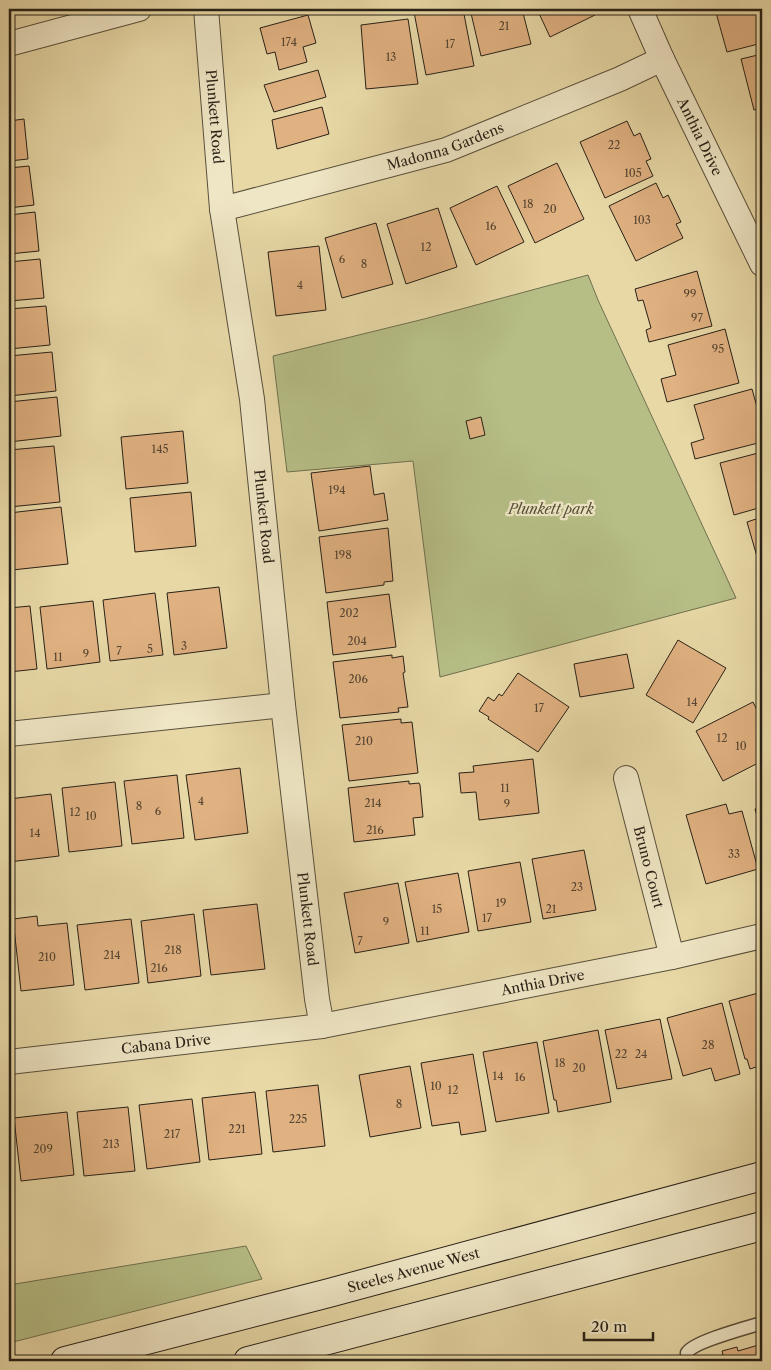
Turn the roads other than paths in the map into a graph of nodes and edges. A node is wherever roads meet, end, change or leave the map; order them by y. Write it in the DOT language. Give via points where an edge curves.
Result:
graph roads {
  1 [pos="139,9"];
  2 [pos="206,9"];
  3 [pos="640,9"];
  4 [pos="9,44"];
  5 [pos="662,59"];
  6 [pos="222,209"];
  7 [pos="762,264"];
  8 [pos="283,705"];
  9 [pos="9,734"];
  10 [pos="626,778"];
  11 [pos="762,936"];
  12 [pos="672,957"];
  13 [pos="322,1026"];
  14 [pos="9,1062"];
  15 [pos="762,1176"];
  16 [pos="762,1226"];
  17 [pos="762,1323"];
  18 [pos="65,1361"];
  19 [pos="248,1361"];
  20 [pos="687,1361"];
  1 -- 4 [label="street"];
  2 -- 6 [label="street, Plunkett Road"];
  3 -- 5 [label="street, Anthia Drive"];
  5 -- 6 [label="street, Madonna Gardens" via="446,150"];
  5 -- 7 [label="street, Anthia Drive"];
  6 -- 8 [label="street, Plunkett Road" via="252,399"];
  8 -- 9 [label="street"];
  8 -- 13 [label="street, Plunkett Road"];
  10 -- 12 [label="street, Bruno Court"];
  11 -- 12 [label="street, Anthia Drive"];
  12 -- 13 [label="street, Anthia Drive"];
  13 -- 14 [label="street, Cabana Drive"];
  15 -- 18 [label="main road, Steeles Avenue West" via="320,1296"];
  16 -- 19 [label="main road"];
  17 -- 20 [label="lane" via="692,1348 687,1354"];
}
